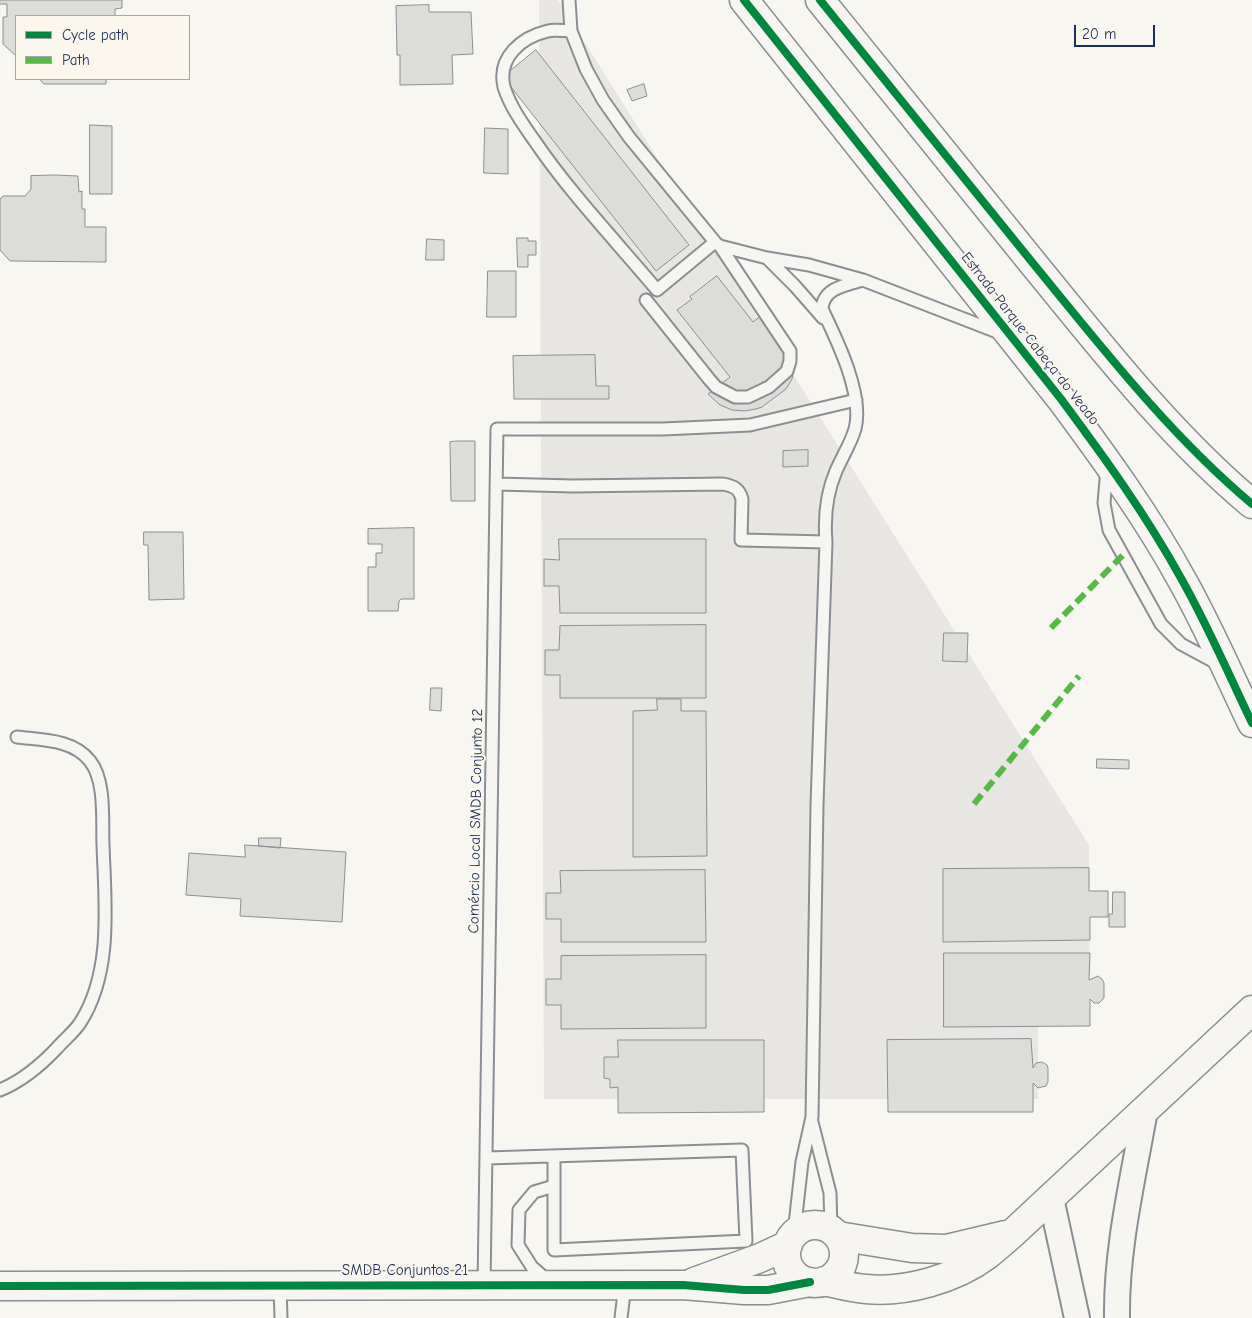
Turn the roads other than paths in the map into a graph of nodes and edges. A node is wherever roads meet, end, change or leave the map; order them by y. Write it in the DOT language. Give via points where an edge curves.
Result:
graph roads {
  1 [pos="569,0"];
  2 [pos="744,0"];
  3 [pos="820,0"];
  4 [pos="571,31"];
  5 [pos="718,244"];
  6 [pos="767,258"];
  7 [pos="863,280"];
  8 [pos="646,300"];
  9 [pos="829,325"];
  10 [pos="1013,338"];
  11 [pos="856,400"];
  12 [pos="1107,462"];
  13 [pos="497,484"];
  14 [pos="1252,504"];
  15 [pos="826,542"];
  16 [pos="1226,668"];
  17 [pos="1252,723"];
  18 [pos="17,737"];
  19 [pos="1252,1010"];
  20 [pos="0,1090"];
  21 [pos="1145,1110"];
  22 [pos="812,1117"];
  23 [pos="554,1156"];
  24 [pos="486,1158"];
  25 [pos="554,1186"];
  26 [pos="1051,1198"];
  27 [pos="1014,1232"];
  28 [pos="835,1233"];
  29 [pos="791,1239"];
  30 [pos="817,1282"];
  31 [pos="280,1285"];
  32 [pos="484,1285"];
  33 [pos="553,1285"];
  34 [pos="625,1285"];
  35 [pos="683,1285"];
  36 [pos="0,1286"];
  37 [pos="281,1318"];
  38 [pos="621,1318"];
  39 [pos="1077,1318"];
  40 [pos="1117,1318"];
  1 -- 4 [label="lane"];
  2 -- 10 [label="street, Estrada Parque Cabeça do Veado"];
  3 -- 14 [label="street" via="1156,411"];
  4 -- 5 [label="lane" via="603,100 629,137"];
  4 -- 5 [label="lane" via="550,30 531,36 509,55 503,68 504,86 516,114 555,170 656,290"];
  5 -- 6 [label="lane"];
  5 -- 8 [label="lane" via="790,351 787,371 769,387 748,397 735,397 716,387"];
  6 -- 7 [label="lane" via="809,265"];
  6 -- 9 [label="lane"];
  7 -- 9 [label="lane" via="834,289 822,302"];
  7 -- 10 [label="lane"];
  9 -- 11 [label="lane" via="846,363"];
  10 -- 12 [label="street, Estrada Parque Cabeça do Veado"];
  11 -- 13 [label="lane, Comércio Local SMDB Conjunto 12" via="750,425 497,429"];
  11 -- 15 [label="lane" via="855,428 828,496"];
  12 -- 16 [label="street, Estrada Parque Cabeça do Veado" via="1182,580"];
  12 -- 16 [label="lane" via="1106,520 1118,549 1161,624 1193,651"];
  13 -- 15 [label="lane" via="723,484 737,488 742,499 741,540"];
  13 -- 24 [label="lane, Comércio Local SMDB Conjunto 12"];
  15 -- 22 [label="lane" via="817,805"];
  16 -- 17 [label="street, Estrada Parque Cabeça do Veado"];
  18 -- 20 [label="lane" via="57,741 78,749 90,760 97,775 102,793 104,948 96,989 80,1023 44,1061 11,1086"];
  19 -- 21 [label="street, SMDB Conjuntos 21"];
  21 -- 26 [label="street, SMDB Conjuntos 21"];
  21 -- 40 [label="street" via="1126,1214 1117,1285"];
  22 -- 28 [label="lane" via="830,1193"];
  22 -- 29 [label="lane"];
  23 -- 24 [label="lane"];
  23 -- 25 [label="lane"];
  23 -- 25 [label="lane" via="742,1150 746,1241 554,1250"];
  24 -- 32 [label="lane, Comércio Local SMDB Conjunto 12"];
  25 -- 33 [label="lane" via="534,1192 519,1210 518,1226 518,1245 532,1267"];
  26 -- 27 [label="street, SMDB Conjuntos 21"];
  26 -- 39 [label="street"];
  27 -- 28 [label="street" via="946,1249 912,1248"];
  27 -- 30 [label="street, SMDB Conjuntos 21" via="986,1256 925,1284 866,1290"];
  28 -- 29 [label="street" via="816,1225 808,1226"];
  28 -- 30 [label="street" via="844,1253 843,1262 833,1277"];
  29 -- 30 [label="street" via="786,1258 792,1271 803,1280"];
  29 -- 35 [label="street, SMDB Conjuntos 21" via="760,1258"];
  30 -- 35 [label="street, SMDB Conjuntos 21" via="768,1290"];
  31 -- 32 [label="street, SMDB Conjuntos 21"];
  31 -- 36 [label="street, SMDB Conjuntos 21"];
  31 -- 37 [label="lane"];
  32 -- 33 [label="street, SMDB Conjuntos 21"];
  33 -- 34 [label="street, SMDB Conjuntos 21"];
  34 -- 35 [label="street, SMDB Conjuntos 21"];
  34 -- 38 [label="lane"];
}
